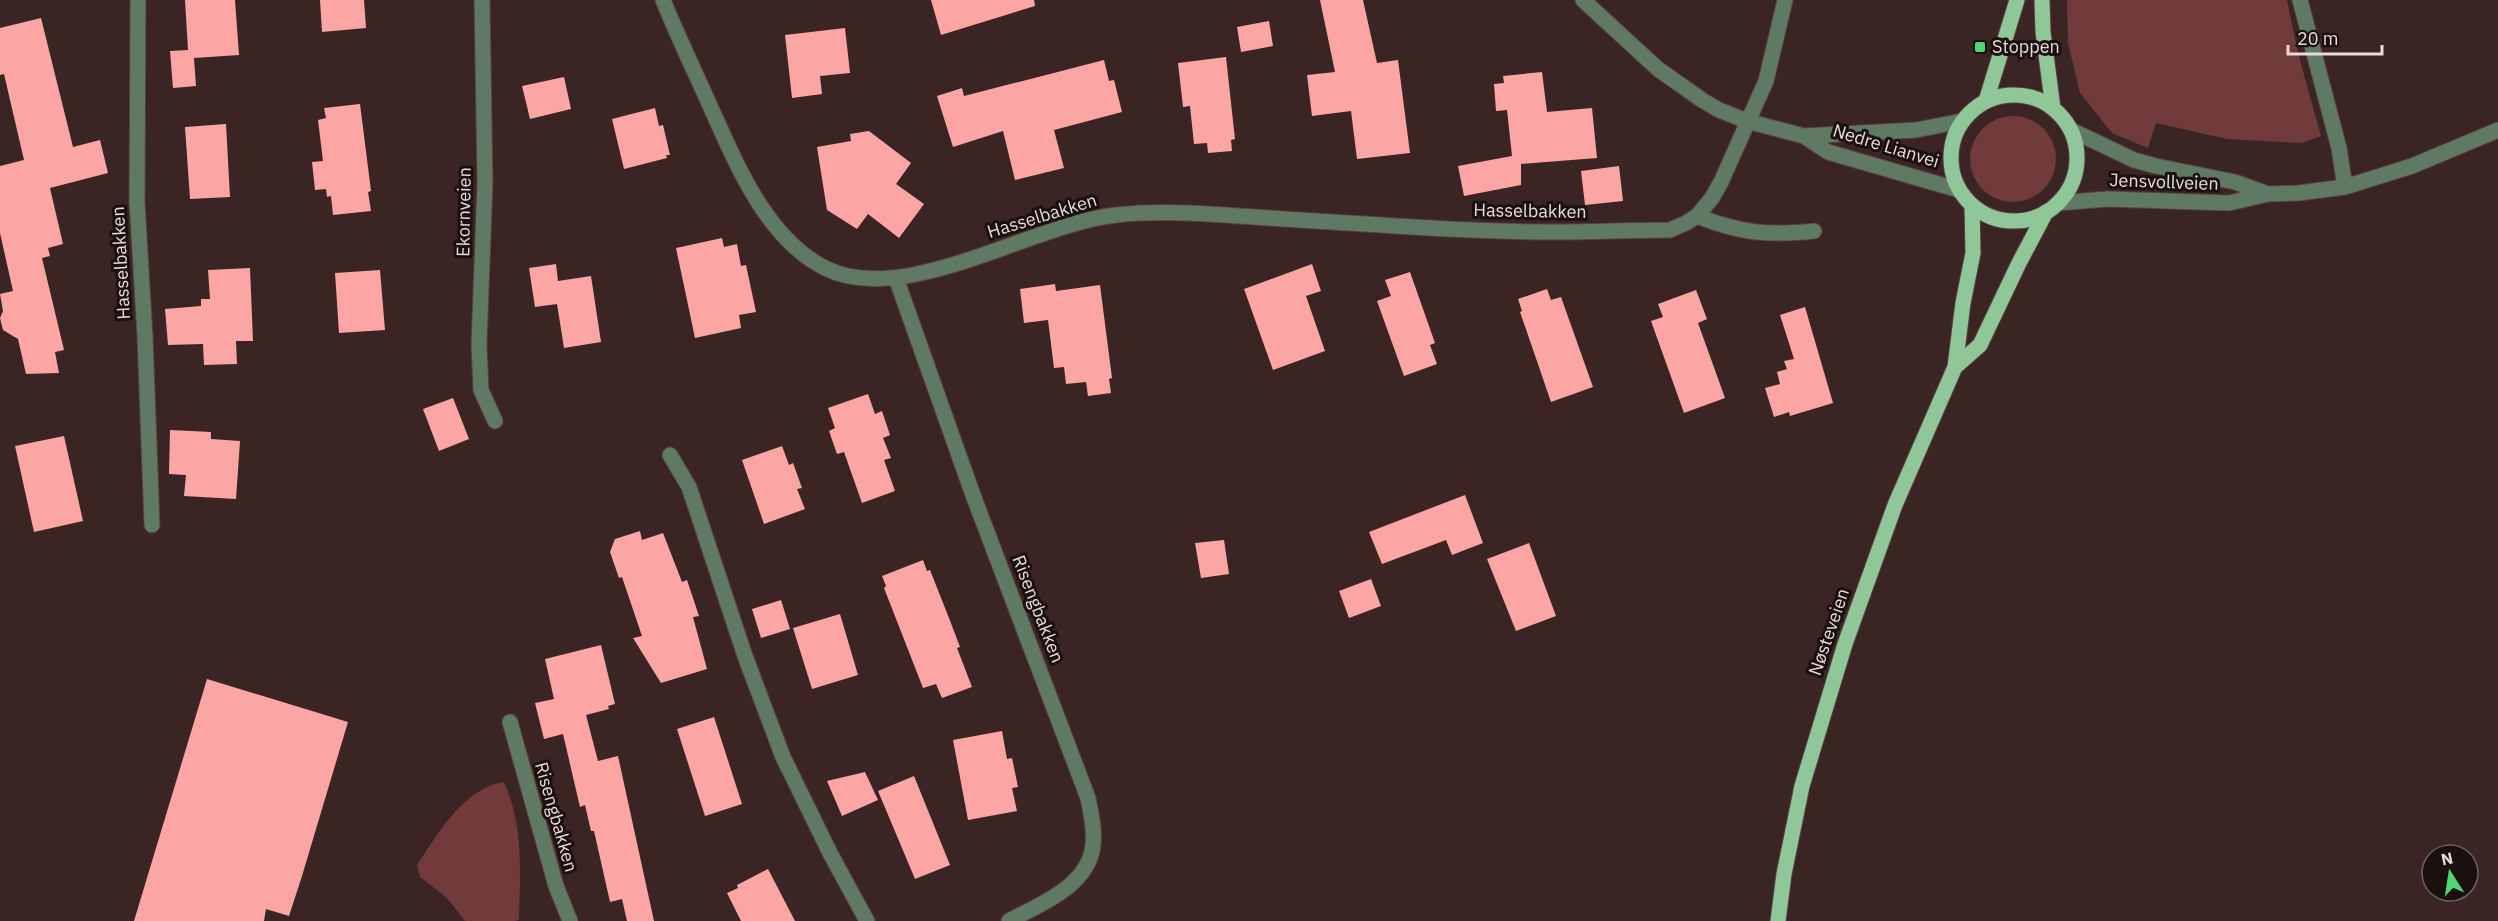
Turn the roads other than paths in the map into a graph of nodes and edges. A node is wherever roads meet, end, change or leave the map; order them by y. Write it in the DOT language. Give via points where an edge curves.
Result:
graph roads {
  1 [pos="138,0"];
  2 [pos="482,0"];
  3 [pos="663,0"];
  4 [pos="1583,0"];
  5 [pos="1785,0"];
  6 [pos="2017,0"];
  7 [pos="2042,0"];
  8 [pos="2300,0"];
  9 [pos="1986,101"];
  10 [pos="2053,108"];
  11 [pos="1747,121"];
  12 [pos="1962,121"];
  13 [pos="2071,130"];
  14 [pos="2498,130"];
  15 [pos="1804,136"];
  16 [pos="2345,187"];
  17 [pos="1959,190"];
  18 [pos="2268,194"];
  19 [pos="1972,206"];
  20 [pos="2052,208"];
  21 [pos="1697,216"];
  22 [pos="1814,231"];
  23 [pos="896,278"];
  24 [pos="1955,368"];
  25 [pos="495,421"];
  26 [pos="670,455"];
  27 [pos="152,525"];
  28 [pos="510,722"];
  29 [pos="570,921"];
  30 [pos="867,921"];
  31 [pos="1009,921"];
  32 [pos="1778,921"];
  1 -- 27 [label="street, Hasselbakken" via="137,202"];
  2 -- 25 [label="street, Ekornveien" via="485,182 481,390"];
  3 -- 23 [label="street, Hasselbakken" via="732,153 774,224 797,249 826,269 843,276"];
  4 -- 11 [label="street, Nedre Lianvei" via="1658,69 1719,110"];
  5 -- 11 [label="street" via="1766,81"];
  6 -- 9 [label="main road"];
  7 -- 10 [label="main road"];
  8 -- 16 [label="street" via="2337,139"];
  9 -- 10 [label="main road" via="2018,94"];
  9 -- 12 [label="main road"];
  10 -- 13 [label="main road"];
  11 -- 15 [label="street, Nedre Lianvei"];
  11 -- 21 [label="street, Hasselbakken" via="1717,190"];
  12 -- 15 [label="street, Nedre Lianvei" via="1916,130"];
  12 -- 17 [label="main road" via="1950,154"];
  13 -- 18 [label="street, Jensvollveien" via="2134,160 2235,182"];
  13 -- 20 [label="main road" via="2076,166 2068,192"];
  14 -- 16 [label="street, Jensvollveien" via="2412,166"];
  15 -- 17 [label="street, Nedre Lianvei" via="1828,152"];
  16 -- 18 [label="street, Jensvollveien"];
  17 -- 19 [label="main road"];
  18 -- 20 [label="street, Jensvollveien" via="2229,203 2108,199"];
  19 -- 20 [label="main road" via="2005,221 2026,220"];
  19 -- 24 [label="main road, Nøsteveien" via="1973,253"];
  20 -- 24 [label="main road, Nøsteveien" via="2019,263 1980,345"];
  21 -- 22 [label="street" via="1747,232"];
  21 -- 23 [label="street, Hasselbakken" via="1670,230 1557,232 1199,214 1116,215 1082,221 936,269"];
  23 -- 31 [label="street, Risengbakken" via="1088,798 1093,825 1093,847 1087,866 1074,882"];
  24 -- 32 [label="main road, Nøsteveien" via="1895,505 1845,644 1802,786"];
  26 -- 30 [label="street" via="689,488 783,757"];
  28 -- 29 [label="street, Risengbakken" via="553,876"];
}
